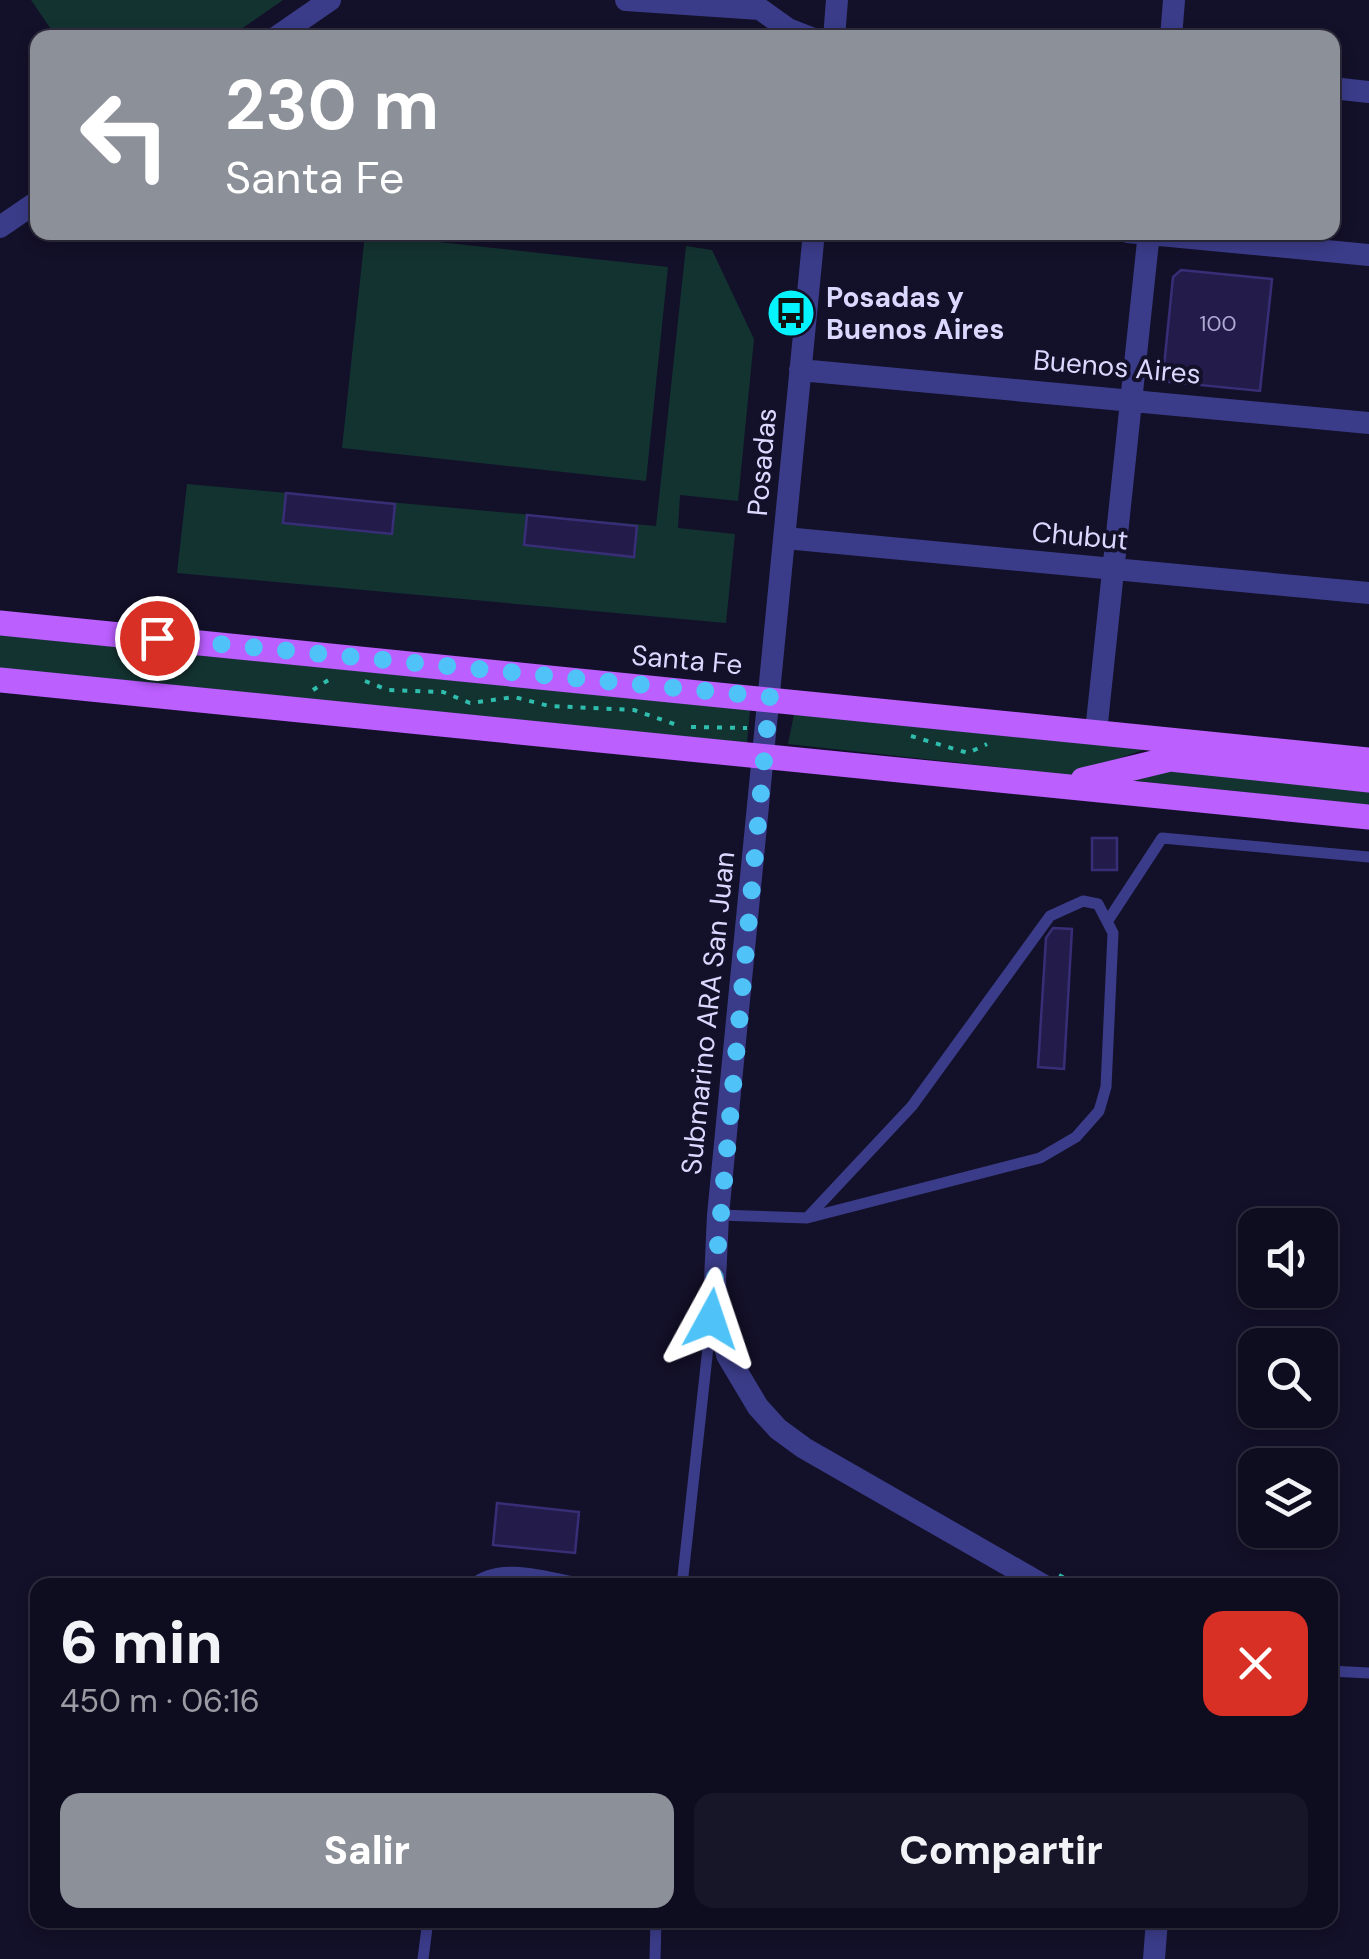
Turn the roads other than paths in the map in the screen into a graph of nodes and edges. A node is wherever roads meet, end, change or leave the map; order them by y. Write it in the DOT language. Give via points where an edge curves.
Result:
graph roads {
  1 [pos="330,0"];
  2 [pos="626,0"];
  3 [pos="836,0"];
  4 [pos="1174,0"];
  5 [pos="287,30"];
  6 [pos="791,30"];
  7 [pos="834,30"];
  8 [pos="1172,30"];
  9 [pos="1340,89"];
  10 [pos="1369,92"];
  11 [pos="30,206"];
  12 [pos="0,227"];
  13 [pos="813,240"];
  14 [pos="1142,240"];
  15 [pos="1218,240"];
  16 [pos="1369,254"];
  17 [pos="800,370"];
  18 [pos="1134,397"];
  19 [pos="1369,422"];
  20 [pos="785,538"];
  21 [pos="1114,570"];
  22 [pos="1369,592"];
  23 [pos="0,623"];
  24 [pos="0,680"];
  25 [pos="770,697"];
  26 [pos="1096,732"];
  27 [pos="763,757"];
  28 [pos="1369,760"];
  29 [pos="1369,780"];
  30 [pos="1064,785"];
  31 [pos="1369,817"];
  32 [pos="1369,857"];
  33 [pos="1109,919"];
  34 [pos="718,1214"];
  35 [pos="807,1218"];
  36 [pos="714,1280"];
  37 [pos="1043,1575"];
  38 [pos="482,1578"];
  39 [pos="542,1578"];
  40 [pos="683,1578"];
  41 [pos="1338,1671"];
  42 [pos="1369,1672"];
  43 [pos="427,1928"];
  44 [pos="656,1928"];
  45 [pos="1156,1928"];
  46 [pos="424,1959"];
  47 [pos="655,1959"];
  48 [pos="1154,1959"];
  1 -- 5 [label="street"];
  2 -- 6 [label="street" via="760,9"];
  3 -- 7 [label="street"];
  4 -- 8 [label="street"];
  9 -- 10 [label="street"];
  11 -- 12 [label="street"];
  13 -- 17 [label="street, Posadas"];
  14 -- 18 [label="street"];
  15 -- 16 [label="street"];
  17 -- 18 [label="street, Buenos Aires"];
  17 -- 20 [label="street, Posadas"];
  18 -- 19 [label="street, Buenos Aires"];
  18 -- 21 [label="street"];
  20 -- 21 [label="street, Chubut"];
  20 -- 25 [label="street, Posadas"];
  21 -- 22 [label="street, Chubut"];
  21 -- 26 [label="street"];
  23 -- 25 [label="main road, Santa Fe"];
  24 -- 27 [label="main road"];
  25 -- 26 [label="main road, Santa Fe"];
  25 -- 27 [label="street, Submarino ARA San Juan"];
  26 -- 28 [label="main road, Santa Fe"];
  27 -- 30 [label="main road"];
  27 -- 34 [label="street, Submarino ARA San Juan"];
  29 -- 30 [label="main road" via="1170,759"];
  30 -- 31 [label="main road"];
  32 -- 33 [label="lane" via="1162,838"];
  33 -- 35 [label="lane" via="1098,904 1083,901 1050,916 912,1106"];
  33 -- 35 [label="lane" via="1106,1087 1099,1111 1076,1138 1040,1158"];
  34 -- 35 [label="lane"];
  34 -- 36 [label="street, Submarino ARA San Juan"];
  36 -- 37 [label="street, Submarino ARA San Juan" via="727,1355 740,1383 778,1429"];
  36 -- 40 [label="lane"];
  38 -- 39 [label="lane" via="502,1572"];
  41 -- 42 [label="lane"];
  43 -- 46 [label="lane"];
  44 -- 47 [label="lane"];
  45 -- 48 [label="street"];
}
